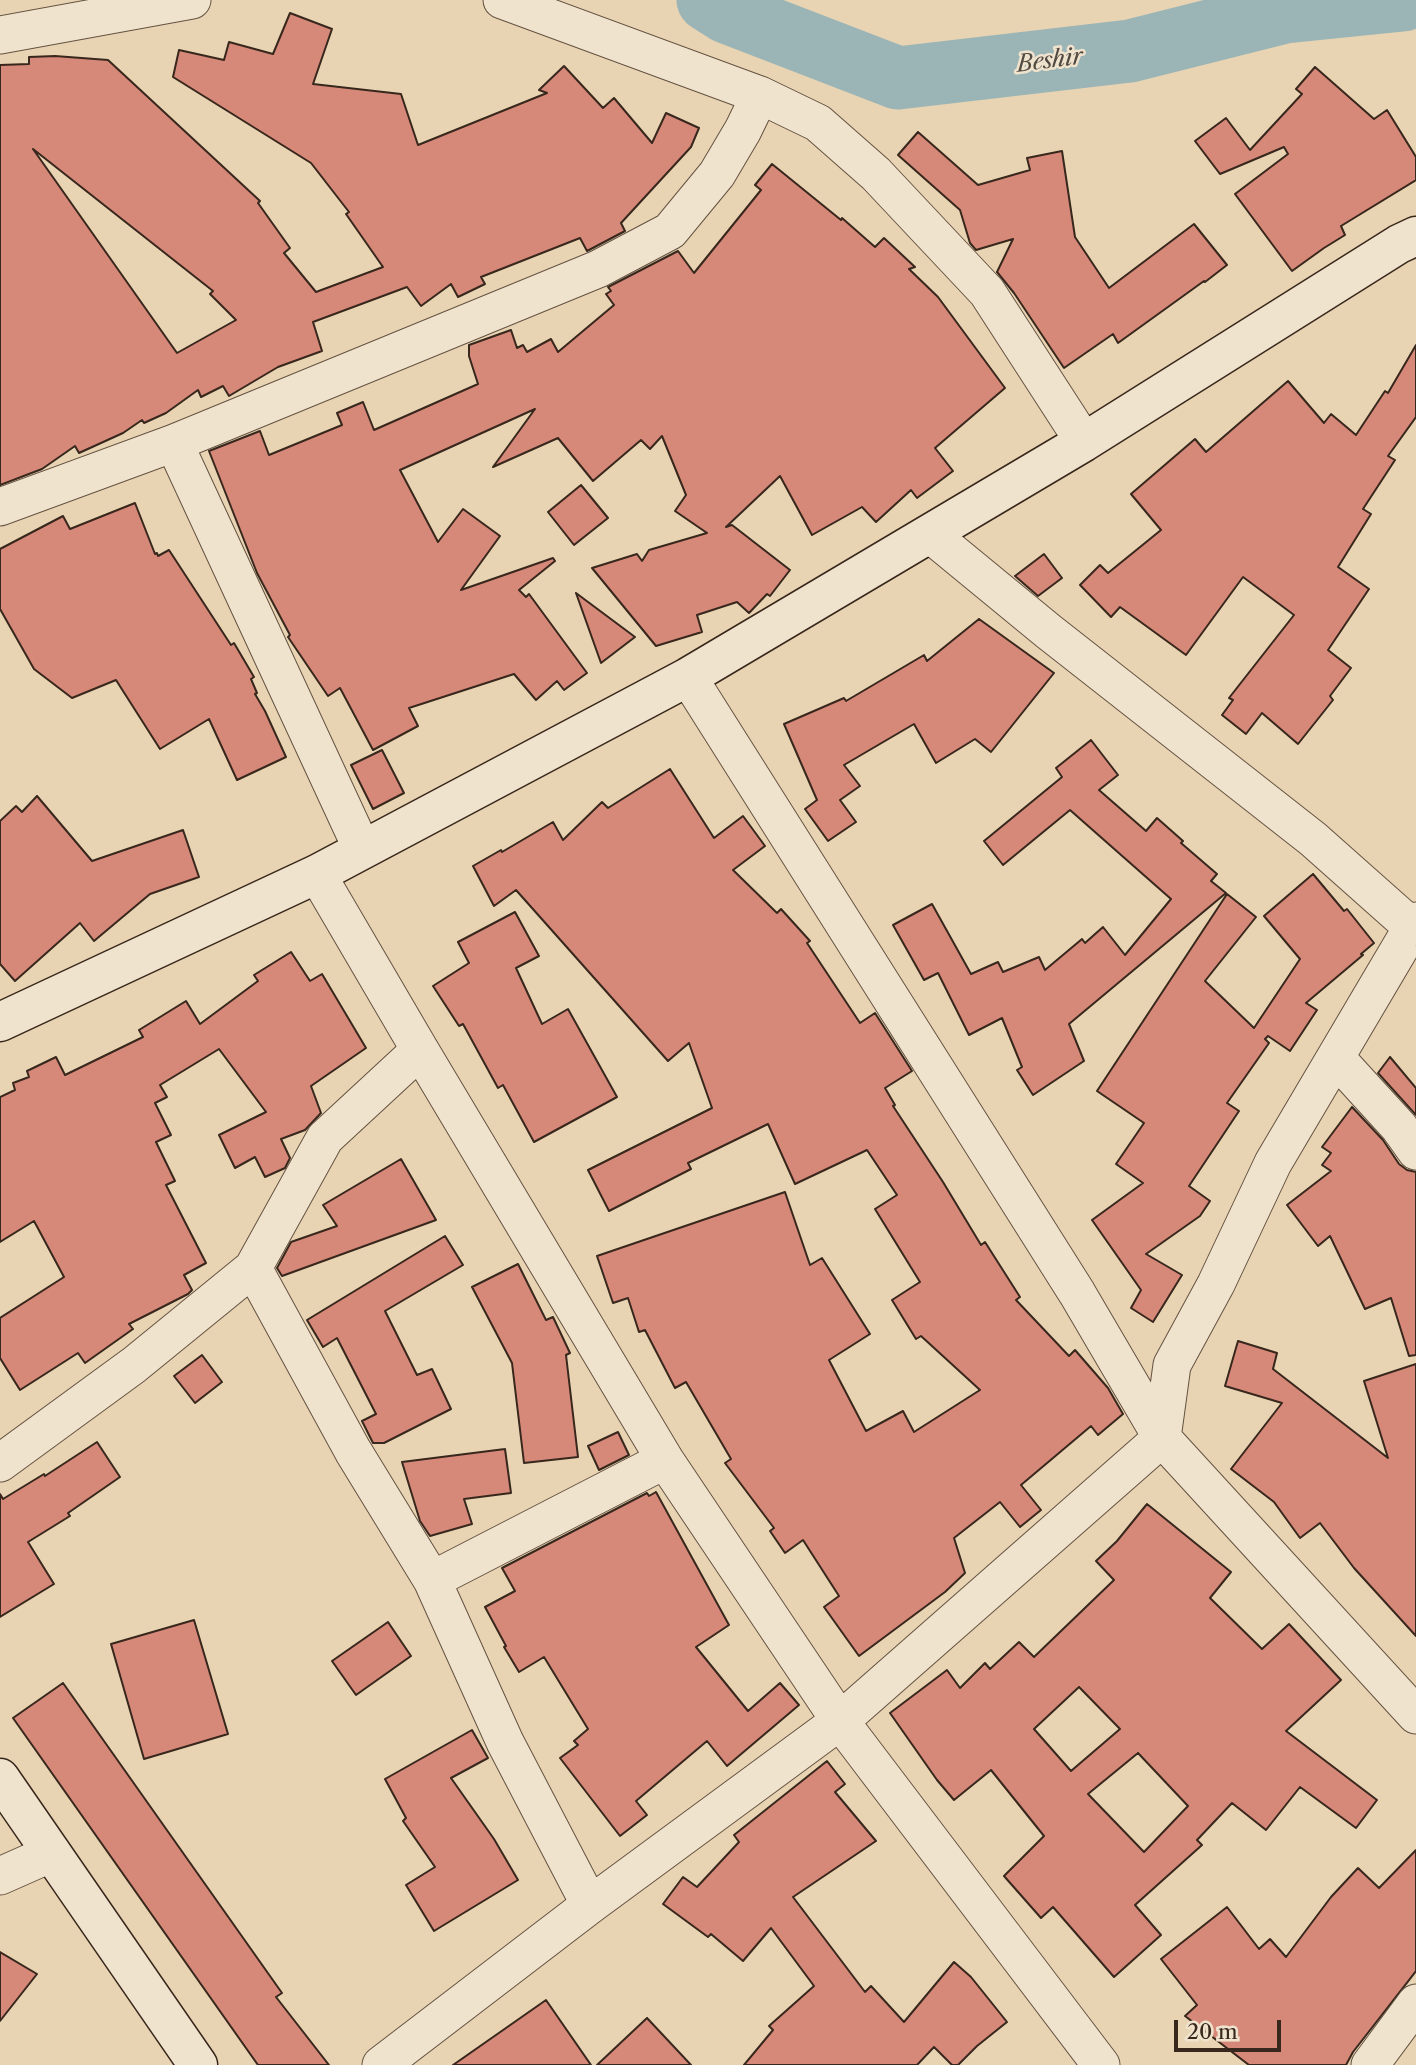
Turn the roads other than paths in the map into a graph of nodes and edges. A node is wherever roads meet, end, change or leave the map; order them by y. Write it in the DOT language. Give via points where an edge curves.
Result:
graph roads {
  1 [pos="192,0"];
  2 [pos="502,0"];
  3 [pos="0,35"];
  4 [pos="760,95"];
  5 [pos="1416,236"];
  6 [pos="1084,442"];
  7 [pos="174,443"];
  8 [pos="0,507"];
  9 [pos="930,534"];
  10 [pos="688,677"];
  11 [pos="362,849"];
  12 [pos="317,874"];
  13 [pos="1414,924"];
  14 [pos="0,1022"];
  15 [pos="419,1050"];
  16 [pos="1336,1058"];
  17 [pos="1416,1151"];
  18 [pos="253,1268"];
  19 [pos="1162,1438"];
  20 [pos="665,1460"];
  21 [pos="0,1463"];
  22 [pos="432,1580"];
  23 [pos="1416,1715"];
  24 [pos="840,1721"];
  25 [pos="0,1778"];
  26 [pos="52,1853"];
  27 [pos="0,1876"];
  28 [pos="590,1905"];
  29 [pos="1416,2003"];
  30 [pos="198,2065"];
  31 [pos="381,2065"];
  32 [pos="1101,2065"];
  33 [pos="1370,2065"];
  1 -- 3 [label="street"];
  2 -- 4 [label="street"];
  4 -- 6 [label="street" via="818,123 876,174 987,292"];
  4 -- 7 [label="street" via="717,174 670,231 598,269"];
  5 -- 6 [label="main road"];
  6 -- 9 [label="main road"];
  7 -- 8 [label="street"];
  7 -- 11 [label="street"];
  9 -- 10 [label="main road"];
  9 -- 13 [label="street"];
  10 -- 11 [label="main road"];
  10 -- 19 [label="street" via="1077,1293"];
  11 -- 12 [label="main road"];
  12 -- 14 [label="main road"];
  12 -- 15 [label="street"];
  13 -- 16 [label="street"];
  15 -- 18 [label="street" via="325,1138"];
  15 -- 20 [label="street"];
  16 -- 17 [label="street"];
  16 -- 19 [label="street" via="1273,1163 1172,1365"];
  18 -- 21 [label="street" via="134,1365"];
  18 -- 22 [label="street" via="353,1451"];
  19 -- 23 [label="street"];
  19 -- 24 [label="street"];
  20 -- 22 [label="street"];
  20 -- 24 [label="street"];
  22 -- 28 [label="street" via="505,1742"];
  24 -- 28 [label="street"];
  24 -- 32 [label="street"];
  25 -- 26 [label="main road"];
  26 -- 27 [label="street"];
  26 -- 30 [label="main road"];
  28 -- 31 [label="street"];
  29 -- 33 [label="street"];
}
